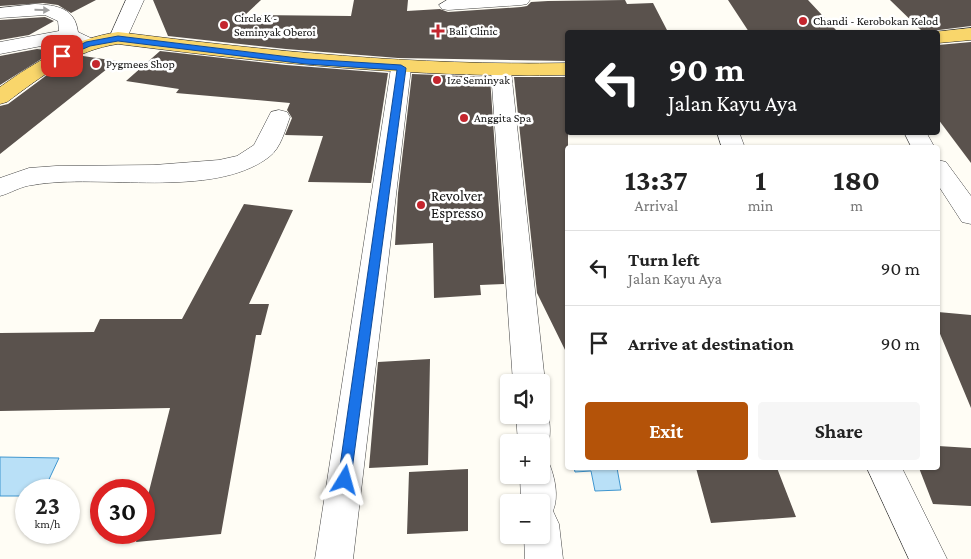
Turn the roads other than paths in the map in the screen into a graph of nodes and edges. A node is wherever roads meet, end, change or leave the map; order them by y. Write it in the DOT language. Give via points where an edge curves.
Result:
graph roads {
  1 [pos="135,0"];
  2 [pos="521,0"];
  3 [pos="448,5"];
  4 [pos="0,13"];
  5 [pos="971,34"];
  6 [pos="69,35"];
  7 [pos="940,37"];
  8 [pos="118,38"];
  9 [pos="88,44"];
  10 [pos="0,48"];
  11 [pos="401,68"];
  12 [pos="565,69"];
  13 [pos="501,71"];
  14 [pos="0,97"];
  15 [pos="279,117"];
  16 [pos="940,171"];
  17 [pos="0,187"];
  18 [pos="971,215"];
  19 [pos="528,374"];
  20 [pos="885,470"];
  21 [pos="543,544"];
  22 [pos="334,559"];
  23 [pos="544,559"];
  24 [pos="928,559"];
  1 -- 8 [label="street"];
  2 -- 3 [label="street"];
  4 -- 6 [label="street, one-way" via="57,11 66,19"];
  5 -- 7 [label="main road"];
  6 -- 9 [label="street"];
  6 -- 10 [label="street"];
  8 -- 9 [label="main road"];
  8 -- 11 [label="main road" via="306,61"];
  9 -- 14 [label="main road" via="45,64"];
  11 -- 13 [label="main road"];
  11 -- 22 [label="street"];
  12 -- 13 [label="main road"];
  13 -- 19 [label="street"];
  15 -- 17 [label="street" via="263,151 247,161 222,168 32,176"];
  16 -- 18 [label="street"];
  20 -- 24 [label="street"];
  21 -- 23 [label="street"];
}
